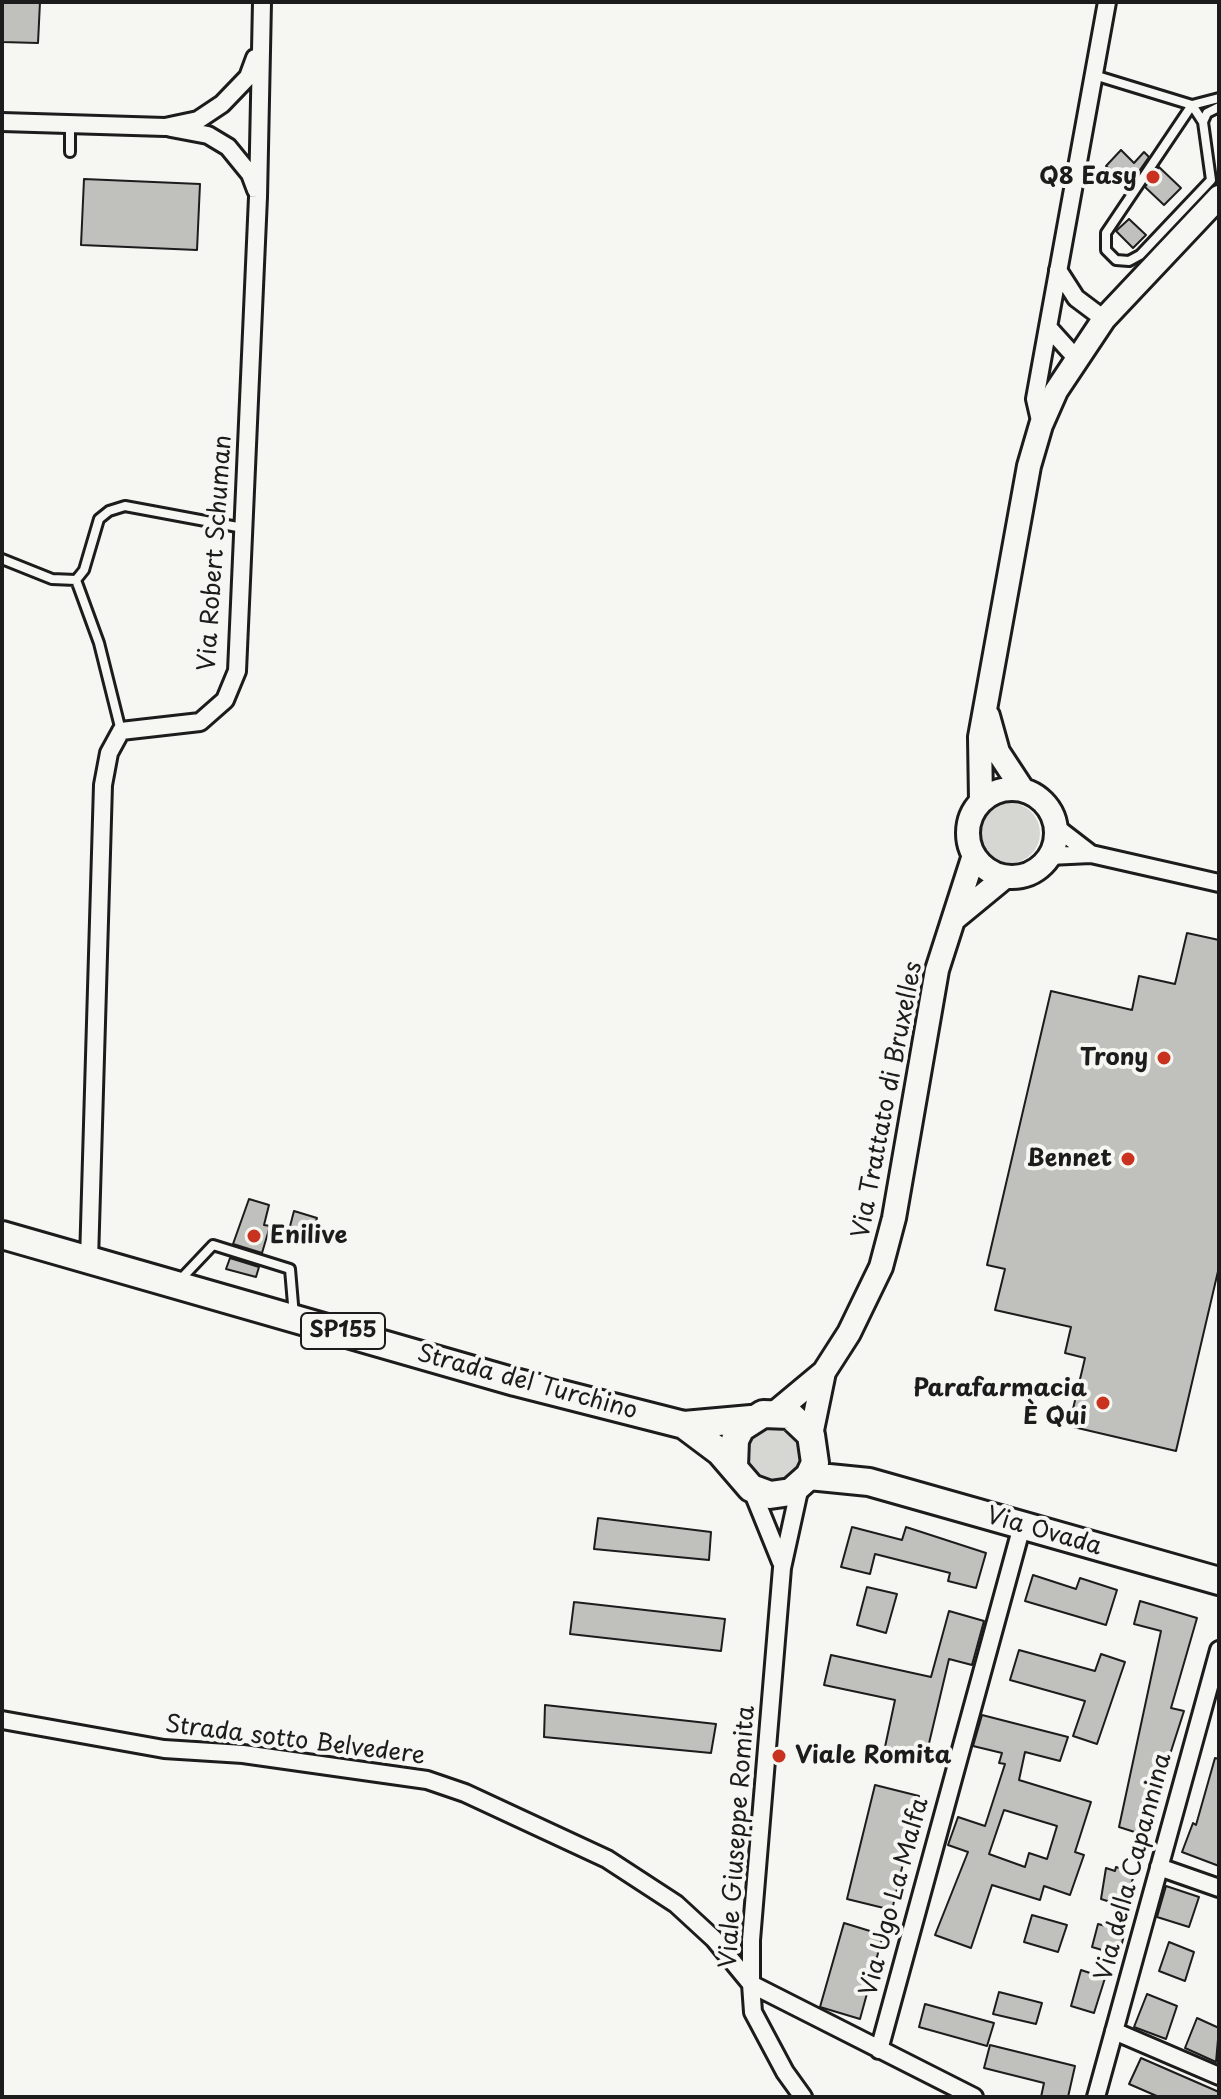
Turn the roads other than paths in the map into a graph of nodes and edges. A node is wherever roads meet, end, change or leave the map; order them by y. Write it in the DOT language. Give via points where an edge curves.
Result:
graph roads {
  1 [pos="262,2"];
  2 [pos="1107,2"];
  3 [pos="260,46"];
  4 [pos="1094,75"];
  5 [pos="1219,98"];
  6 [pos="1192,105"];
  7 [pos="1219,107"];
  8 [pos="2,122"];
  9 [pos="1203,122"];
  10 [pos="70,125"];
  11 [pos="165,127"];
  12 [pos="70,152"];
  13 [pos="258,197"];
  14 [pos="1219,197"];
  15 [pos="1058,270"];
  16 [pos="1104,319"];
  17 [pos="1048,327"];
  18 [pos="1076,358"];
  19 [pos="1041,425"];
  20 [pos="243,528"];
  21 [pos="2,559"];
  22 [pos="76,580"];
  23 [pos="986,700"];
  24 [pos="121,731"];
  25 [pos="1023,790"];
  26 [pos="981,801"];
  27 [pos="1056,827"];
  28 [pos="1091,854"];
  29 [pos="974,855"];
  30 [pos="1049,856"];
  31 [pos="1005,877"];
  32 [pos="1219,883"];
  33 [pos="953,920"];
  34 [pos="2,1235"];
  35 [pos="89,1260"];
  36 [pos="176,1284"];
  37 [pos="294,1317"];
  38 [pos="824,1372"];
  39 [pos="764,1416"];
  40 [pos="684,1425"];
  41 [pos="813,1442"];
  42 [pos="734,1467"];
  43 [pos="805,1481"];
  44 [pos="869,1482"];
  45 [pos="751,1488"];
  46 [pos="1022,1526"];
  47 [pos="782,1568"];
  48 [pos="1219,1581"];
  49 [pos="1219,1650"];
  50 [pos="2,1720"];
  51 [pos="1159,1867"];
  52 [pos="1219,1888"];
  53 [pos="751,1984"];
  54 [pos="1114,2031"];
  55 [pos="879,2050"];
  56 [pos="1219,2076"];
  57 [pos="803,2097"];
  58 [pos="974,2097"];
  59 [pos="1096,2097"];
  1 -- 3 [label="street, Via Robert Schuman"];
  2 -- 4 [label="street"];
  3 -- 11 [label="street" via="248,77 222,104 198,120"];
  3 -- 13 [label="street, Via Robert Schuman"];
  4 -- 6 [label="lane"];
  4 -- 15 [label="street"];
  5 -- 6 [label="lane"];
  6 -- 9 [label="lane"];
  6 -- 9 [label="lane" via="1106,233 1106,250 1116,260 1140,255 1211,180"];
  7 -- 9 [label="lane"];
  8 -- 10 [label="street"];
  10 -- 11 [label="street"];
  10 -- 12 [label="lane"];
  11 -- 13 [label="street" via="208,135 228,147 250,174"];
  13 -- 20 [label="street, Via Robert Schuman"];
  14 -- 16 [label="main road"];
  15 -- 16 [label="street" via="1076,298"];
  15 -- 17 [label="street"];
  16 -- 18 [label="main road"];
  17 -- 18 [label="street"];
  17 -- 19 [label="street" via="1035,399"];
  18 -- 19 [label="main road"];
  19 -- 23 [label="main road"];
  20 -- 22 [label="lane" via="125,506 99,519"];
  20 -- 24 [label="street, Via Robert Schuman" via="237,671 225,700 200,722"];
  21 -- 22 [label="lane" via="52,579"];
  22 -- 24 [label="lane" via="99,643"];
  23 -- 25 [label="main road" via="998,752"];
  23 -- 26 [label="main road" via="980,737"];
  24 -- 35 [label="street" via="109,753 103,785"];
  25 -- 26 [label="main road" via="994,792"];
  25 -- 27 [label="main road" via="1045,804"];
  26 -- 29 [label="main road" via="969,821"];
  27 -- 28 [label="street"];
  27 -- 30 [label="main road"];
  28 -- 30 [label="street"];
  28 -- 32 [label="street"];
  29 -- 31 [label="main road" via="992,873"];
  29 -- 33 [label="main road, Via Trattato di Bruxelles"];
  30 -- 31 [label="main road" via="1033,871"];
  31 -- 33 [label="main road"];
  33 -- 38 [label="main road, Via Trattato di Bruxelles" via="937,970 881,1267"];
  34 -- 35 [label="main road, Strada del Turchino / SP155"];
  35 -- 36 [label="main road, Strada del Turchino / SP155"];
  36 -- 37 [label="main road, Strada del Turchino / SP155"];
  36 -- 37 [label="lane" via="213,1245 290,1269"];
  37 -- 40 [label="main road, Strada del Turchino / SP155"];
  38 -- 39 [label="main road, Via Trattato di Bruxelles"];
  38 -- 41 [label="main road, Via Trattato di Bruxelles"];
  39 -- 40 [label="main road, Strada del Turchino / SP155"];
  39 -- 41 [label="main road" via="790,1415"];
  39 -- 42 [label="main road" via="735,1440"];
  40 -- 42 [label="main road, Strada del Turchino / SP155"];
  41 -- 43 [label="main road"];
  41 -- 44 [label="main road, Via Ovada"];
  42 -- 45 [label="main road"];
  43 -- 44 [label="main road, Via Ovada"];
  43 -- 45 [label="main road" via="781,1495"];
  43 -- 47 [label="street, Viale Giuseppe Romita"];
  44 -- 46 [label="main road, Via Ovada"];
  45 -- 47 [label="street, Viale Giuseppe Romita"];
  46 -- 48 [label="main road, Via Ovada"];
  46 -- 55 [label="street, Via Ugo La Malfa"];
  47 -- 53 [label="street, Viale Giuseppe Romita"];
  49 -- 51 [label="street, Via della Capannina"];
  50 -- 53 [label="street, Strada sotto Belvedere" via="164,1749 243,1754 427,1780 465,1793 607,1859 676,1904"];
  51 -- 52 [label="street"];
  51 -- 54 [label="street, Via della Capannina"];
  53 -- 55 [label="street, Strada sotto Belvedere"];
  53 -- 57 [label="street, Viale Giuseppe Romita" via="753,2012"];
  54 -- 56 [label="street"];
  54 -- 59 [label="street, Via della Capannina"];
  55 -- 58 [label="street, Strada sotto Belvedere"];
}
